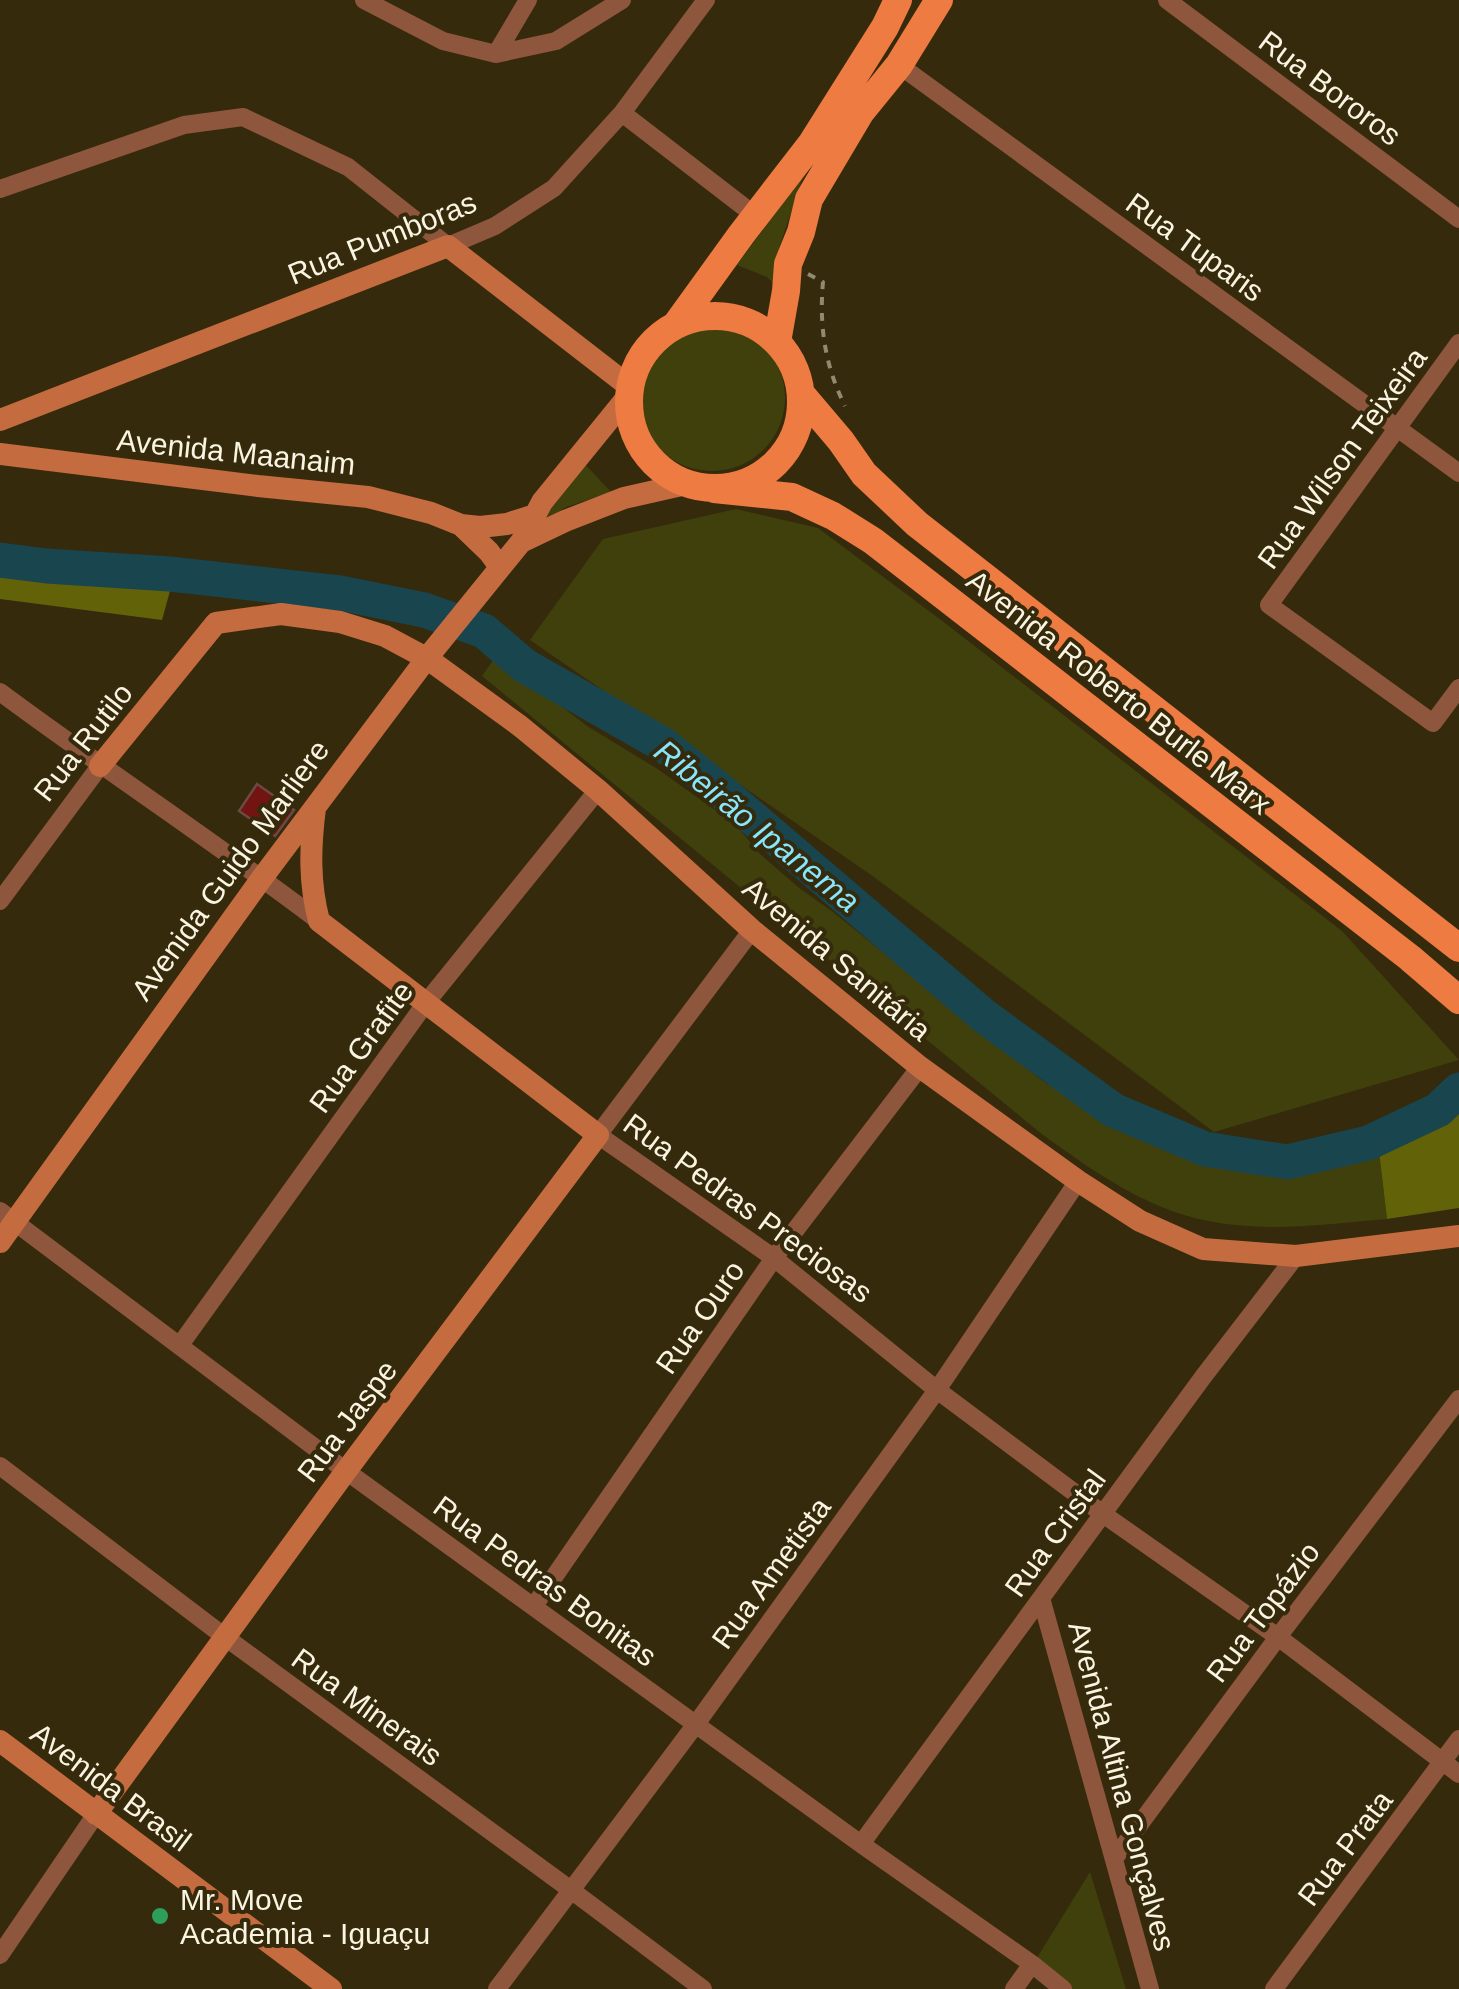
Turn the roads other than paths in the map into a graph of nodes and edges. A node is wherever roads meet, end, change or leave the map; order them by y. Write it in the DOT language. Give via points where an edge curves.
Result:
graph roads {
  1 [pos="364,0"];
  2 [pos="528,0"];
  3 [pos="622,0"];
  4 [pos="706,0"];
  5 [pos="898,0"];
  6 [pos="939,0"];
  7 [pos="1168,0"];
  8 [pos="496,54"];
  9 [pos="900,65"];
  10 [pos="622,113"];
  11 [pos="0,189"];
  12 [pos="756,217"];
  13 [pos="1459,219"];
  14 [pos="448,246"];
  15 [pos="676,326"];
  16 [pos="778,342"];
  17 [pos="1459,343"];
  18 [pos="629,391"];
  19 [pos="802,395"];
  20 [pos="0,420"];
  21 [pos="1397,428"];
  22 [pos="0,454"];
  23 [pos="1459,473"];
  24 [pos="700,487"];
  25 [pos="535,515"];
  26 [pos="461,525"];
  27 [pos="522,542"];
  28 [pos="494,574"];
  29 [pos="216,623"];
  30 [pos="1459,688"];
  31 [pos="0,692"];
  32 [pos="100,766"];
  33 [pos="598,790"];
  34 [pos="315,808"];
  35 [pos="262,878"];
  36 [pos="0,901"];
  37 [pos="319,921"];
  38 [pos="752,930"];
  39 [pos="1459,948"];
  40 [pos="1459,1000"];
  41 [pos="424,1004"];
  42 [pos="920,1067"];
  43 [pos="598,1136"];
  44 [pos="1078,1181"];
  45 [pos="7,1216"];
  46 [pos="1459,1236"];
  47 [pos="0,1242"];
  48 [pos="1296,1256"];
  49 [pos="774,1258"];
  50 [pos="180,1345"];
  51 [pos="938,1390"];
  52 [pos="1459,1398"];
  53 [pos="0,1466"];
  54 [pos="346,1471"];
  55 [pos="1103,1514"];
  56 [pos="1042,1598"];
  57 [pos="534,1606"];
  58 [pos="225,1637"];
  59 [pos="1278,1638"];
  60 [pos="696,1724"];
  61 [pos="1459,1740"];
  62 [pos="0,1741"];
  63 [pos="1443,1762"];
  64 [pos="1459,1774"];
  65 [pos="96,1814"];
  66 [pos="861,1844"];
  67 [pos="1114,1860"];
  68 [pos="572,1890"];
  69 [pos="0,1955"];
  70 [pos="1032,1964"];
  71 [pos="331,1989"];
  72 [pos="496,1989"];
  73 [pos="702,1989"];
  74 [pos="1014,1989"];
  75 [pos="1063,1989"];
  76 [pos="1150,1989"];
  77 [pos="1274,1989"];
  1 -- 8 [label="street" via="443,41"];
  2 -- 8 [label="street"];
  3 -- 8 [label="street" via="556,41"];
  4 -- 10 [label="street, Rua Pumboras"];
  5 -- 12 [label="main road" via="812,143"];
  6 -- 9 [label="main road"];
  7 -- 13 [label="street, Rua Bororos"];
  9 -- 16 [label="main road" via="860,113 809,199 788,264"];
  9 -- 21 [label="street, Rua Tuparis"];
  10 -- 12 [label="street"];
  10 -- 14 [label="street, Rua Pumboras" via="554,188 495,226"];
  11 -- 14 [label="street" via="184,124 244,116 348,168"];
  12 -- 15 [label="main road"];
  14 -- 18 [label="main road"];
  14 -- 20 [label="main road, Rua Pumboras"];
  15 -- 16 [label="main road" via="729,317"];
  15 -- 18 [label="main road" via="646,351"];
  16 -- 19 [label="main road"];
  17 -- 21 [label="street, Rua Wilson Teixeira"];
  18 -- 24 [label="main road" via="630,418 649,459"];
  18 -- 25 [label="main road, Avenida Guido Marliere"];
  19 -- 24 [label="main road" via="798,431 779,462 750,482"];
  19 -- 39 [label="main road, Avenida Roberto Burle Marx" via="864,474 917,524"];
  21 -- 23 [label="street, Rua Tuparis"];
  21 -- 30 [label="street, Rua Wilson Teixeira" via="1269,605 1432,723"];
  22 -- 26 [label="main road, Avenida Maanaim" via="368,496"];
  24 -- 27 [label="main road, Avenida Guido Marliere" via="624,498"];
  24 -- 40 [label="main road, Avenida Roberto Burle Marx" via="792,497 873,541"];
  25 -- 26 [label="main road, Avenida Maanaim" via="495,527"];
  25 -- 27 [label="main road, Avenida Guido Marliere"];
  26 -- 28 [label="main road, Avenida Maanaim" via="489,552"];
  27 -- 28 [label="main road, Avenida Guido Marliere"];
  28 -- 34 [label="main road, Avenida Guido Marliere"];
  29 -- 32 [label="main road, Rua Rutilo"];
  29 -- 33 [label="main road, Avenida Sanitária" via="281,614 385,636 482,696"];
  31 -- 32 [label="street, Rua Pedras Preciosas"];
  32 -- 35 [label="street, Rua Pedras Preciosas"];
  32 -- 36 [label="street, Rua Rutilo"];
  33 -- 38 [label="main road, Avenida Sanitária"];
  33 -- 41 [label="street, Rua Grafite"];
  34 -- 35 [label="main road, Avenida Guido Marliere"];
  34 -- 37 [label="main road" via="310,864"];
  35 -- 37 [label="street, Rua Pedras Preciosas"];
  35 -- 45 [label="main road, Avenida Guido Marliere"];
  37 -- 41 [label="main road, Rua Pedras Preciosas"];
  38 -- 42 [label="main road, Avenida Sanitária"];
  38 -- 43 [label="street, Rua Jaspe"];
  41 -- 43 [label="main road, Rua Pedras Preciosas"];
  41 -- 50 [label="street, Rua Grafite"];
  42 -- 44 [label="main road, Avenida Sanitária"];
  42 -- 49 [label="street, Rua Ouro"];
  43 -- 49 [label="street, Rua Pedras Preciosas"];
  43 -- 54 [label="main road, Rua Jaspe"];
  44 -- 48 [label="main road, Avenida Sanitária" via="1140,1221 1203,1249"];
  44 -- 51 [label="street, Rua Ametista"];
  45 -- 47 [label="main road, Avenida Guido Marliere"];
  45 -- 50 [label="street, Rua Pedras Bonitas"];
  46 -- 48 [label="main road, Avenida Sanitária"];
  48 -- 55 [label="street, Rua Cristal"];
  49 -- 51 [label="street, Rua Pedras Preciosas"];
  49 -- 57 [label="street, Rua Ouro"];
  50 -- 54 [label="street, Rua Pedras Bonitas"];
  51 -- 55 [label="street, Rua Pedras Preciosas"];
  51 -- 60 [label="street, Rua Ametista"];
  52 -- 59 [label="street, Rua Topázio"];
  53 -- 58 [label="street, Rua Minerais"];
  54 -- 57 [label="street, Rua Pedras Bonitas"];
  54 -- 58 [label="main road, Rua Jaspe"];
  55 -- 56 [label="street, Rua Cristal"];
  55 -- 59 [label="street, Rua Pedras Preciosas"];
  56 -- 66 [label="street, Rua Cristal"];
  56 -- 67 [label="street, Avenida Altina Gonçalves"];
  57 -- 60 [label="street, Rua Pedras Bonitas"];
  58 -- 65 [label="main road, Rua Jaspe"];
  58 -- 68 [label="street, Rua Minerais"];
  59 -- 63 [label="street, Rua Pedras Preciosas"];
  59 -- 67 [label="street, Rua Topázio"];
  60 -- 66 [label="street, Rua Pedras Bonitas"];
  60 -- 68 [label="street, Rua Ametista"];
  61 -- 63 [label="street, Rua Prata"];
  62 -- 65 [label="main road, Avenida Brasil"];
  63 -- 64 [label="street, Rua Pedras Preciosas"];
  63 -- 77 [label="street, Rua Prata"];
  65 -- 69 [label="street, Rua Jaspe"];
  65 -- 71 [label="main road, Avenida Brasil"];
  66 -- 70 [label="street, Rua Pedras Bonitas"];
  67 -- 76 [label="street, Avenida Altina Gonçalves"];
  68 -- 72 [label="street, Rua Ametista"];
  68 -- 73 [label="street, Rua Minerais"];
  70 -- 74 [label="street"];
  70 -- 75 [label="street, Rua Pedras Bonitas"];
}
